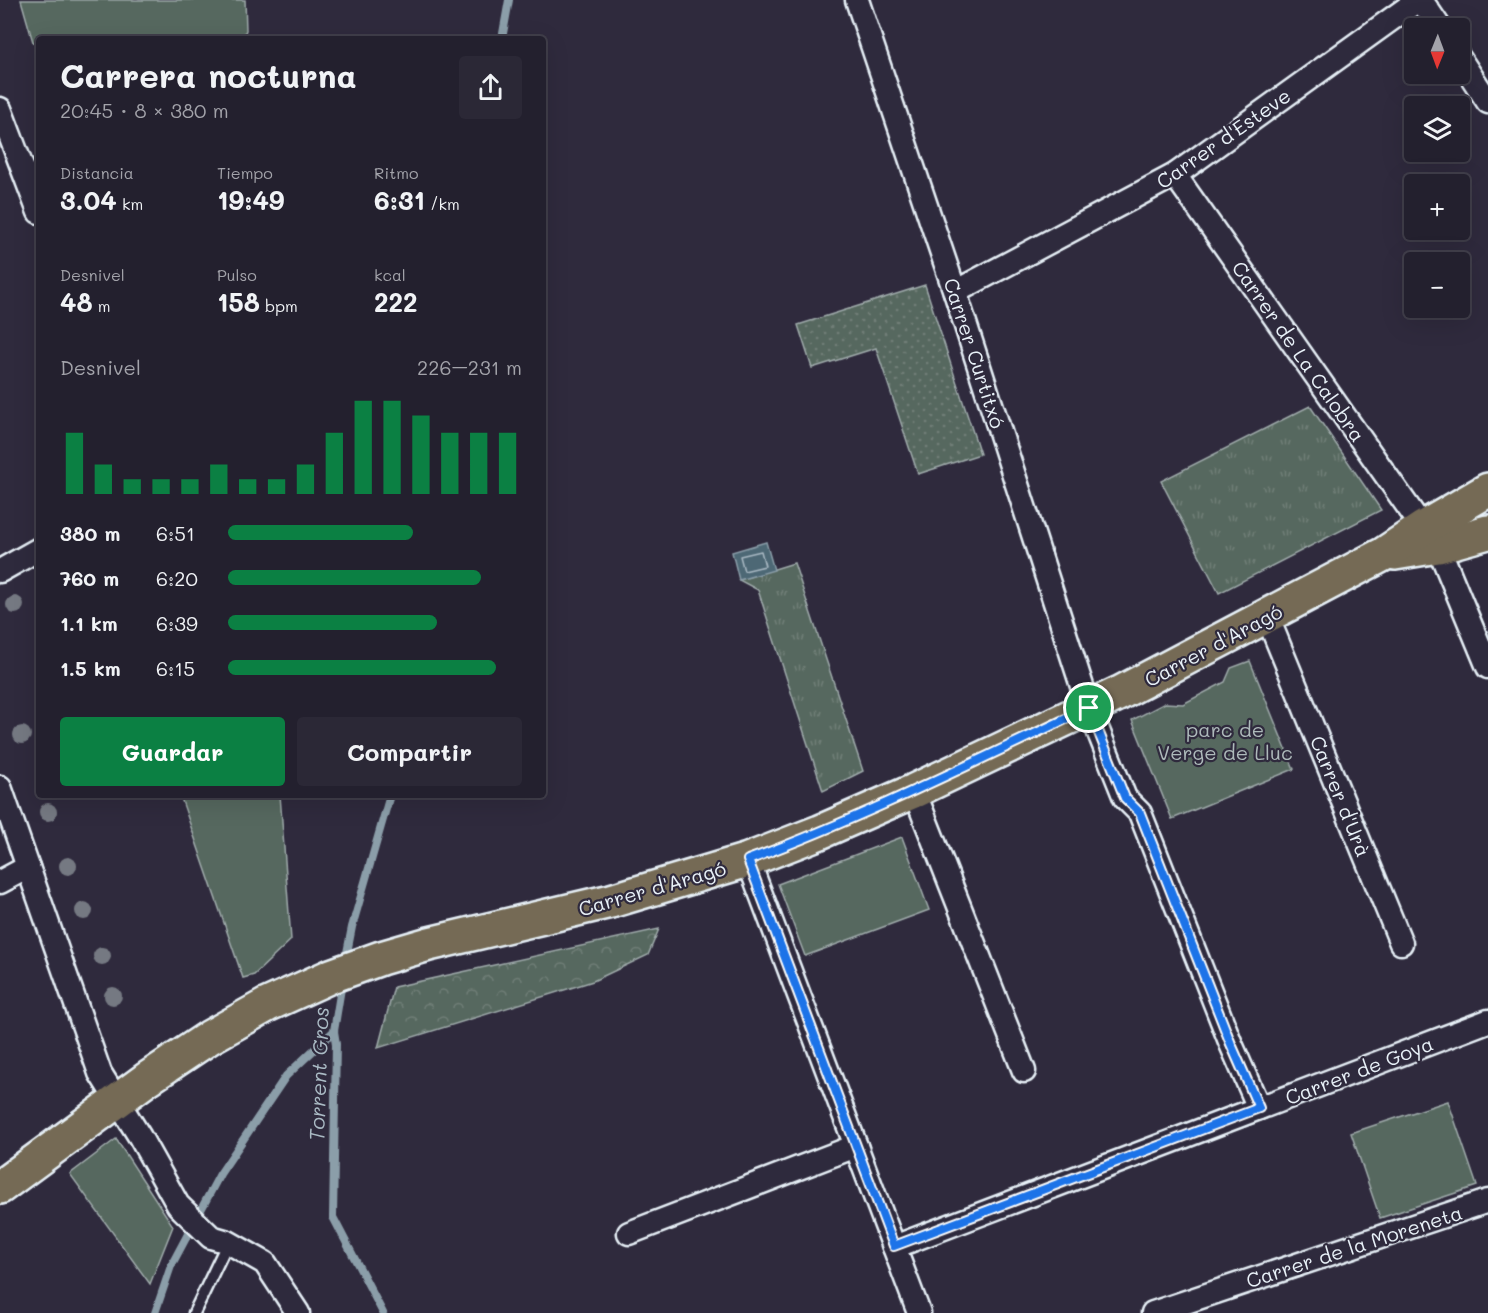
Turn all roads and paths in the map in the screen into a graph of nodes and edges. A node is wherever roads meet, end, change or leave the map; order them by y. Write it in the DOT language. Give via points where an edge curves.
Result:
graph roads {
  1 [pos="857,0"];
  2 [pos="1419,0"];
  3 [pos="1432,18"];
  4 [pos="1470,74"];
  5 [pos="1488,102"];
  6 [pos="0,109"];
  7 [pos="1175,175"];
  8 [pos="36,204"];
  9 [pos="955,292"];
  10 [pos="1488,490"];
  11 [pos="1488,532"];
  12 [pos="1430,537"];
  13 [pos="36,551"];
  14 [pos="0,571"];
  15 [pos="1267,616"];
  16 [pos="1488,667"];
  17 [pos="1089,708"];
  18 [pos="0,787"];
  19 [pos="914,791"];
  20 [pos="748,860"];
  21 [pos="28,867"];
  22 [pos="0,882"];
  23 [pos="1401,943"];
  24 [pos="1488,1021"];
  25 [pos="1024,1071"];
  26 [pos="116,1101"];
  27 [pos="1259,1108"];
  28 [pos="856,1146"];
  29 [pos="0,1187"];
  30 [pos="1488,1201"];
  31 [pos="629,1233"];
  32 [pos="219,1240"];
  33 [pos="894,1246"];
  34 [pos="194,1313"];
  35 [pos="298,1313"];
  36 [pos="919,1313"];
  37 [pos="1152,1313"];
  1 -- 9 [label="street, Carrer Curtitxó"];
  2 -- 3 [label="street"];
  2 -- 7 [label="street, Carrer d'Esteve"];
  4 -- 5 [label="street"];
  6 -- 8 [label="street"];
  7 -- 9 [label="street, Carrer d'Esteve"];
  7 -- 12 [label="street, Carrer de La Calobra"];
  9 -- 17 [label="street, Carrer Curtitxó"];
  10 -- 12 [label="main road, Carrer d'Aragó"];
  11 -- 12 [label="main road, Carrer d'Aragó"];
  12 -- 15 [label="main road, Carrer d'Aragó" via="1384,554"];
  12 -- 16 [label="street, Carrer de La Calobra"];
  13 -- 14 [label="street"];
  15 -- 17 [label="main road, Carrer d'Aragó"];
  15 -- 23 [label="street, Carrer d'Urà"];
  17 -- 19 [label="main road, Carrer d'Aragó"];
  17 -- 27 [label="street, Carrer Curtitxó" via="1125,798 1140,813"];
  18 -- 21 [label="street"];
  19 -- 20 [label="main road, Carrer d'Aragó"];
  19 -- 25 [label="street"];
  20 -- 26 [label="main road, Carrer d'Aragó" via="611,901 429,944 331,975 210,1037"];
  20 -- 28 [label="street"];
  21 -- 22 [label="street"];
  21 -- 26 [label="street" via="99,1073"];
  24 -- 27 [label="street, Carrer de Goya"];
  26 -- 29 [label="main road, Carrer d'Aragó"];
  26 -- 32 [label="street" via="177,1205"];
  27 -- 33 [label="street, Carrer de Goya"];
  28 -- 31 [label="street"];
  28 -- 33 [label="street"];
  30 -- 37 [label="street, Carrer de la Moreneta"];
  32 -- 34 [label="lane"];
  32 -- 35 [label="street" via="265,1263"];
  33 -- 36 [label="street"];
}
